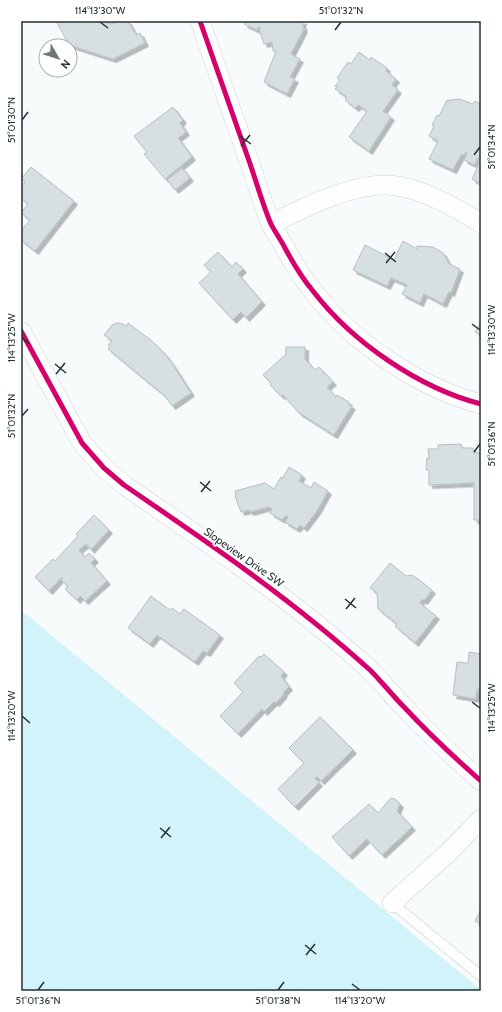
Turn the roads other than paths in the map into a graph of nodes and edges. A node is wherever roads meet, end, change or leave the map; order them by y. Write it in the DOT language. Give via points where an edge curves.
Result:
graph roads {
  1 [pos="200,21"];
  2 [pos="481,223"];
  3 [pos="271,224"];
  4 [pos="21,332"];
  5 [pos="481,404"];
  6 [pos="481,781"];
  7 [pos="481,819"];
  8 [pos="392,903"];
  9 [pos="481,976"];
  1 -- 3 [label="street"];
  2 -- 3 [label="street" via="428,196 398,186 383,185 356,189 323,200"];
  3 -- 5 [label="street" via="313,291 346,327 404,371 435,387"];
  4 -- 6 [label="street, Slopeview Drive SW" via="82,443 104,468 124,485 282,596 319,626 371,671 404,708"];
  7 -- 8 [label="street" via="448,853"];
  8 -- 9 [label="lane"];
}
